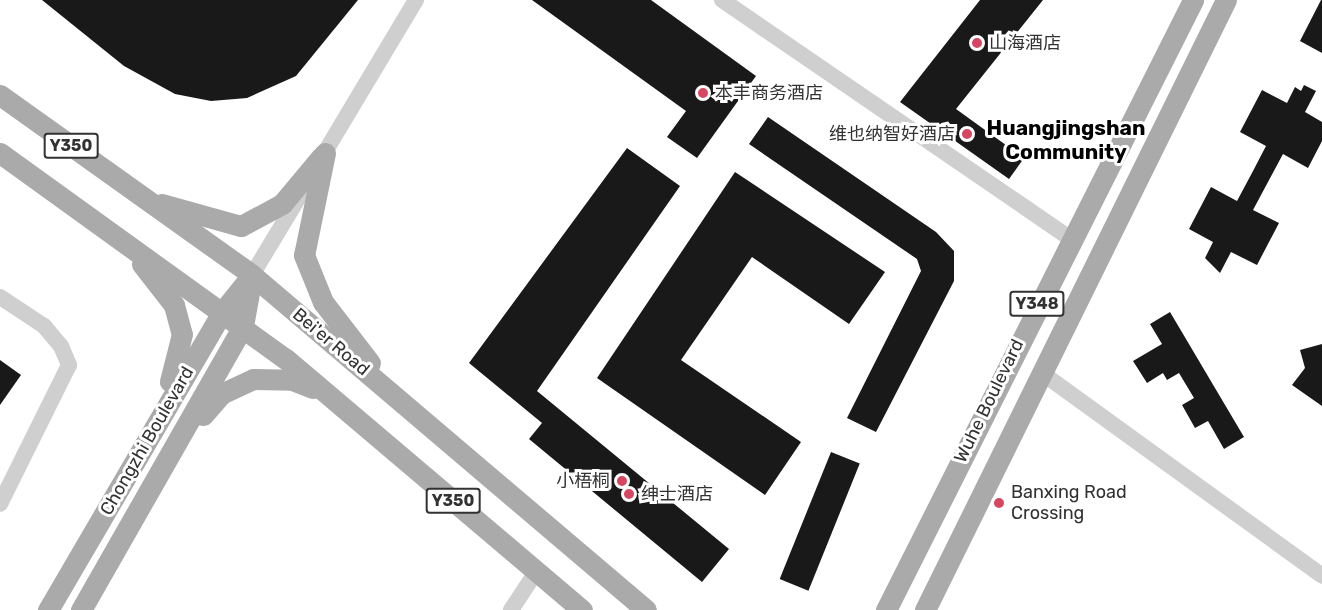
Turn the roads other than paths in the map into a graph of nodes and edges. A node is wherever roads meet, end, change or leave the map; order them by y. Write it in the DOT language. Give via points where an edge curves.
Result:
graph roads {
  1 [pos="416,0"];
  2 [pos="722,0"];
  3 [pos="1193,0"];
  4 [pos="1226,0"];
  5 [pos="0,95"];
  6 [pos="0,153"];
  7 [pos="325,153"];
  8 [pos="142,197"];
  9 [pos="111,231"];
  10 [pos="1073,240"];
  11 [pos="252,275"];
  12 [pos="0,297"];
  13 [pos="223,311"];
  14 [pos="243,326"];
  15 [pos="1042,373"];
  16 [pos="325,392"];
  17 [pos="392,393"];
  18 [pos="152,433"];
  19 [pos="171,452"];
  20 [pos="0,504"];
  21 [pos="536,572"];
  22 [pos="1322,576"];
  23 [pos="48,610"];
  24 [pos="81,610"];
  25 [pos="511,610"];
  26 [pos="582,610"];
  27 [pos="646,610"];
  28 [pos="886,610"];
  29 [pos="925,610"];
  1 -- 7 [label="street, Chongzhi Boulevard"];
  2 -- 10 [label="street"];
  3 -- 10 [label="main road, Wuhe Boulevard / Y348"];
  4 -- 15 [label="main road, Wuhe Boulevard / Y348"];
  5 -- 8 [label="main road, Bei'er Road / Y350"];
  6 -- 9 [label="main road, Y350"];
  7 -- 8 [label="main road" via="282,204 241,226"];
  7 -- 11 [label="street, Chongzhi Boulevard"];
  7 -- 17 [label="main road" via="306,225 307,265 323,302"];
  8 -- 11 [label="main road, Bei'er Road / Y350"];
  9 -- 13 [label="main road, Y350"];
  9 -- 18 [label="main road" via="158,281 174,305 182,334"];
  10 -- 28 [label="main road, Wuhe Boulevard / Y348"];
  11 -- 13 [label="main road, Chongzhi Boulevard"];
  11 -- 14 [label="main road, Chongzhi Boulevard"];
  11 -- 17 [label="main road, Bei'er Road / Y350"];
  12 -- 20 [label="street" via="44,326 61,346 69,365"];
  13 -- 14 [label="main road, Y350"];
  13 -- 18 [label="main road, Chongzhi Boulevard"];
  14 -- 16 [label="main road, Y350"];
  14 -- 19 [label="main road, Chongzhi Boulevard"];
  15 -- 22 [label="street"];
  15 -- 29 [label="main road, Wuhe Boulevard / Y348"];
  16 -- 19 [label="main road" via="292,380 253,380 221,394"];
  16 -- 21 [label="main road, Y350"];
  17 -- 27 [label="main road, Bei'er Road / Y350"];
  18 -- 23 [label="main road, Chongzhi Boulevard"];
  19 -- 24 [label="main road, Chongzhi Boulevard"];
  21 -- 25 [label="street"];
  21 -- 26 [label="main road, Y350"];
}
